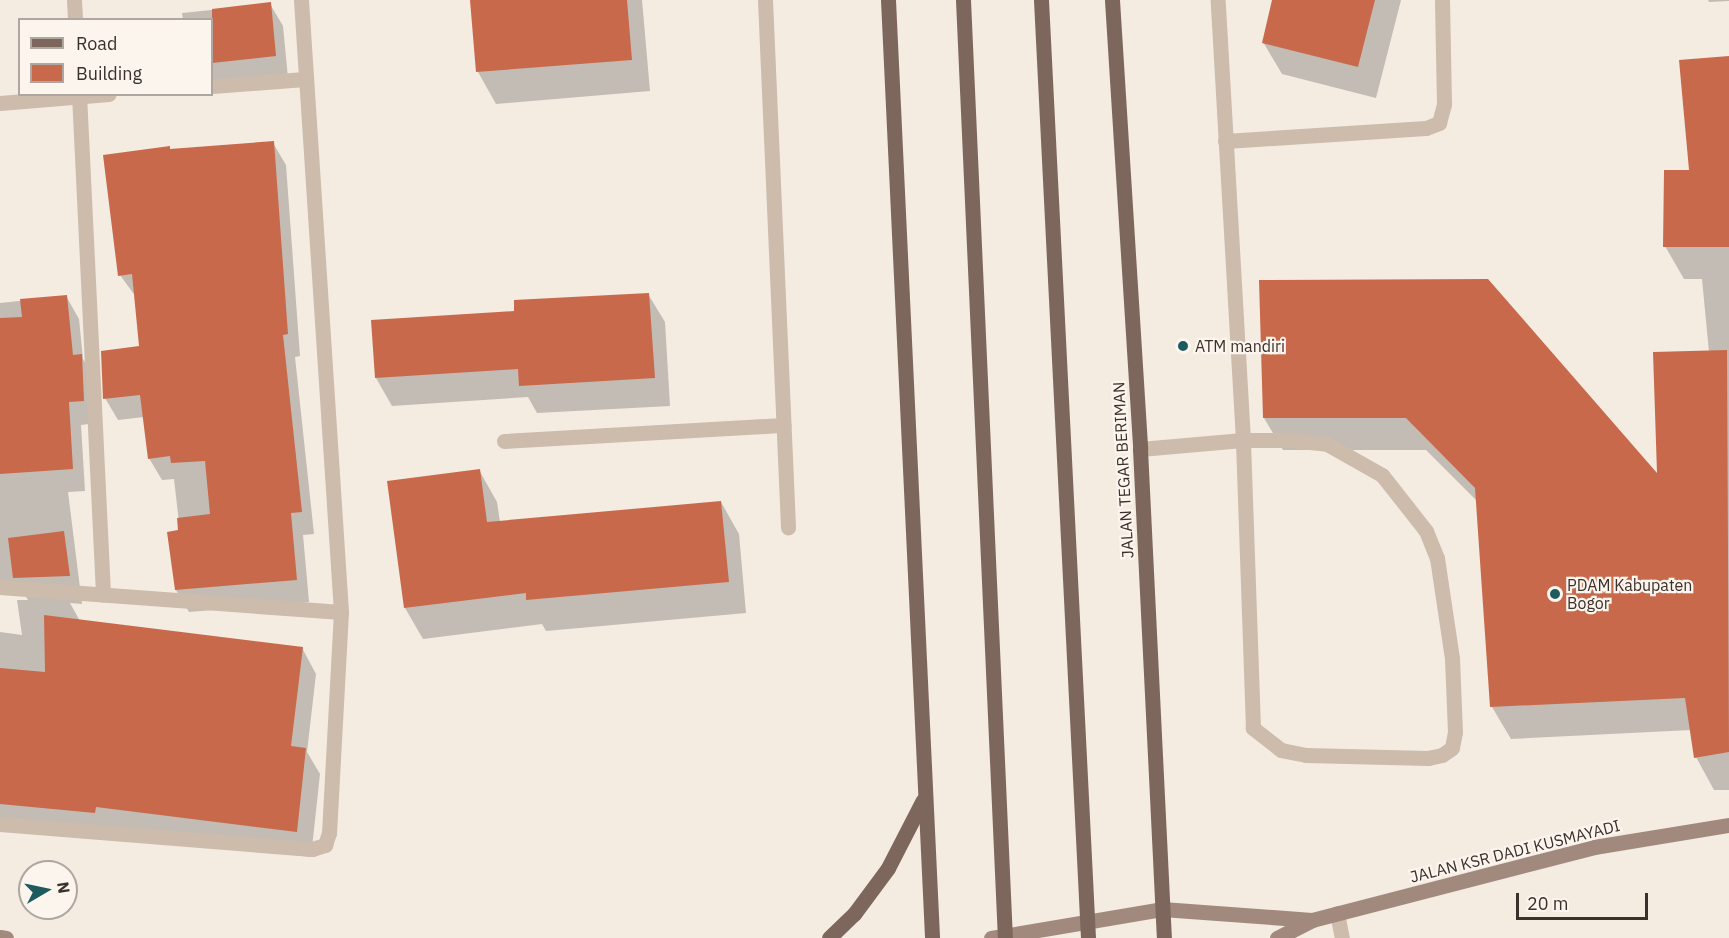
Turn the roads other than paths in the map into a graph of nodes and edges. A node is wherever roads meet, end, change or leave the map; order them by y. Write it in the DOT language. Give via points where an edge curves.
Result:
graph roads {
  1 [pos="74,0"];
  2 [pos="301,0"];
  3 [pos="765,0"];
  4 [pos="888,0"];
  5 [pos="963,0"];
  6 [pos="1041,0"];
  7 [pos="1112,0"];
  8 [pos="1218,0"];
  9 [pos="1442,0"];
  10 [pos="75,18"];
  11 [pos="305,79"];
  12 [pos="213,86"];
  13 [pos="79,96"];
  14 [pos="0,104"];
  15 [pos="1225,141"];
  16 [pos="784,425"];
  17 [pos="1243,440"];
  18 [pos="504,441"];
  19 [pos="1140,448"];
  20 [pos="788,527"];
  21 [pos="0,587"];
  22 [pos="103,594"];
  23 [pos="341,612"];
  24 [pos="924,798"];
  25 [pos="0,824"];
  26 [pos="1729,825"];
  27 [pos="1162,909"];
  28 [pos="1337,913"];
  29 [pos="1312,920"];
  30 [pos="1088,922"];
  31 [pos="1001,937"];
  32 [pos="0,938"];
  33 [pos="6,938"];
  34 [pos="830,938"];
  35 [pos="932,938"];
  36 [pos="1088,938"];
  37 [pos="1164,938"];
  38 [pos="1277,938"];
  39 [pos="1342,938"];
  1 -- 10 [label="street"];
  2 -- 11 [label="street"];
  3 -- 16 [label="street"];
  4 -- 24 [label="main road"];
  5 -- 31 [label="main road"];
  6 -- 30 [label="main road"];
  7 -- 19 [label="main road, JALAN TEGAR BERIMAN"];
  8 -- 15 [label="street"];
  9 -- 15 [label="street" via="1444,104 1439,123 1426,128"];
  11 -- 12 [label="street"];
  11 -- 23 [label="street"];
  13 -- 14 [label="street"];
  13 -- 22 [label="street"];
  15 -- 17 [label="street"];
  16 -- 18 [label="street"];
  16 -- 20 [label="street"];
  17 -- 17 [label="street" via="1253,728 1281,750 1306,755 1442,756 1452,748 1455,732 1452,658 1437,558 1426,531 1382,475 1327,444"];
  17 -- 19 [label="street"];
  19 -- 27 [label="main road, JALAN TEGAR BERIMAN"];
  21 -- 22 [label="street"];
  22 -- 23 [label="street"];
  23 -- 25 [label="street" via="329,833 325,844 312,849"];
  24 -- 34 [label="main road" via="888,868 854,914"];
  24 -- 35 [label="main road"];
  26 -- 28 [label="main road, JALAN KSR DADI KUSMAYADI" via="1594,848"];
  27 -- 29 [label="main road, JALAN KSR DADI KUSMAYADI"];
  27 -- 30 [label="main road, JALAN KSR DADI KUSMAYADI"];
  27 -- 37 [label="main road, JALAN TEGAR BERIMAN"];
  28 -- 29 [label="main road, JALAN KSR DADI KUSMAYADI"];
  28 -- 39 [label="street"];
  29 -- 38 [label="main road, JALAN KSR DADI KUSMAYADI"];
  30 -- 31 [label="main road, JALAN KSR DADI KUSMAYADI"];
  30 -- 36 [label="main road"];
  32 -- 33 [label="main road"];
}
